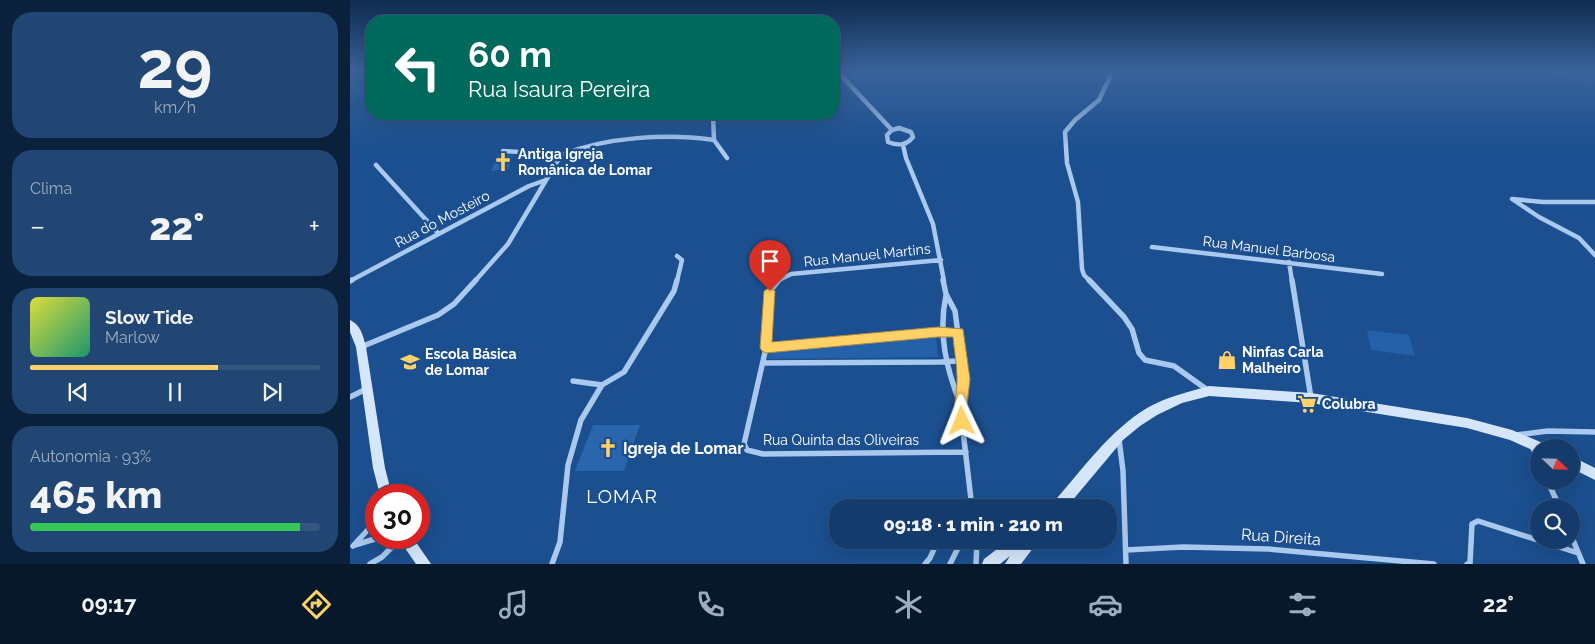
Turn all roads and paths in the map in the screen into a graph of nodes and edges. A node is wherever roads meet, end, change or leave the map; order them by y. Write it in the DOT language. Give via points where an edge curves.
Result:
graph roads {
  1 [pos="861,96"];
  2 [pos="1101,96"];
  3 [pos="713,120"];
  4 [pos="892,130"];
  5 [pos="714,140"];
  6 [pos="903,145"];
  7 [pos="503,151"];
  8 [pos="561,155"];
  9 [pos="727,158"];
  10 [pos="376,165"];
  11 [pos="547,180"];
  12 [pos="1595,202"];
  13 [pos="438,232"];
  14 [pos="1152,247"];
  15 [pos="1595,255"];
  16 [pos="677,256"];
  17 [pos="941,260"];
  18 [pos="1289,262"];
  19 [pos="1382,274"];
  20 [pos="350,281"];
  21 [pos="946,294"];
  22 [pos="350,324"];
  23 [pos="943,332"];
  24 [pos="958,333"];
  25 [pos="361,347"];
  26 [pos="766,348"];
  27 [pos="961,358"];
  28 [pos="947,361"];
  29 [pos="763,363"];
  30 [pos="573,381"];
  31 [pos="602,385"];
  32 [pos="368,388"];
  33 [pos="1209,391"];
  34 [pos="350,397"];
  35 [pos="1311,398"];
  36 [pos="960,405"];
  37 [pos="1595,432"];
  38 [pos="1119,436"];
  39 [pos="1537,439"];
  40 [pos="1530,440"];
  41 [pos="966,452"];
  42 [pos="1580,466"];
  43 [pos="1595,474"];
  44 [pos="383,484"];
  45 [pos="971,499"];
  46 [pos="1065,499"];
  47 [pos="365,532"];
  48 [pos="365,542"];
  49 [pos="352,546"];
  50 [pos="390,549"];
  51 [pos="413,549"];
  52 [pos="934,549"];
  53 [pos="958,549"];
  54 [pos="977,549"];
  55 [pos="1008,549"];
  56 [pos="1024,549"];
  57 [pos="1576,549"];
  58 [pos="1126,550"];
  59 [pos="1578,553"];
  60 [pos="370,564"];
  61 [pos="424,564"];
  62 [pos="552,564"];
  63 [pos="925,564"];
  64 [pos="950,564"];
  65 [pos="976,564"];
  66 [pos="989,564"];
  67 [pos="1012,564"];
  68 [pos="1126,564"];
  69 [pos="1434,564"];
  70 [pos="1467,564"];
  71 [pos="1583,564"];
  1 -- 4 [label="street"];
  2 -- 33 [label="street" via="1065,132 1067,163 1078,202 1082,270 1124,316 1145,360 1174,366"];
  3 -- 5 [label="street"];
  4 -- 6 [label="street" via="886,140"];
  4 -- 6 [label="street" via="903,128 912,132 912,140"];
  5 -- 8 [label="street" via="690,136 645,137 583,147"];
  5 -- 9 [label="street"];
  6 -- 17 [label="street" via="933,224"];
  7 -- 8 [label="street"];
  8 -- 11 [label="street"];
  10 -- 13 [label="street"];
  11 -- 13 [label="street, Rua do Mosteiro"];
  11 -- 25 [label="street" via="508,244 454,304 438,315"];
  12 -- 15 [label="street" via="1512,200 1579,238"];
  13 -- 20 [label="street, Rua do Mosteiro"];
  14 -- 18 [label="street, Rua Manuel Barbosa"];
  16 -- 31 [label="street" via="682,260 674,291 624,372"];
  17 -- 21 [label="street"];
  17 -- 26 [label="street, Rua Manuel Martins" via="782,277 770,291"];
  18 -- 19 [label="street, Rua Manuel Barbosa"];
  18 -- 35 [label="street"];
  21 -- 23 [label="street" via="942,310"];
  21 -- 24 [label="street" via="955,311"];
  22 -- 25 [label="main road"];
  23 -- 24 [label="street"];
  23 -- 26 [label="street"];
  23 -- 28 [label="street"];
  24 -- 27 [label="street"];
  25 -- 32 [label="main road"];
  26 -- 29 [label="street, Rua Manuel Martins"];
  27 -- 28 [label="street"];
  27 -- 36 [label="street" via="964,379"];
  28 -- 29 [label="street"];
  28 -- 36 [label="street" via="950,382"];
  29 -- 41 [label="street, Rua Quinta das Oliveiras" via="744,437 747,450 763,454"];
  30 -- 31 [label="street"];
  31 -- 62 [label="street" via="581,420 573,447 565,483 560,542"];
  32 -- 34 [label="street"];
  32 -- 44 [label="main road"];
  33 -- 35 [label="main road"];
  33 -- 38 [label="main road" via="1153,412"];
  35 -- 40 [label="main road" via="1467,423"];
  36 -- 41 [label="street"];
  37 -- 39 [label="street" via="1548,431"];
  38 -- 46 [label="main road"];
  38 -- 58 [label="street"];
  41 -- 45 [label="street"];
  42 -- 43 [label="main road"];
  47 -- 49 [label="street"];
  48 -- 49 [label="street"];
  50 -- 60 [label="street"];
  51 -- 61 [label="main road"];
  52 -- 63 [label="street"];
  53 -- 64 [label="street"];
  54 -- 65 [label="street"];
  55 -- 66 [label="main road"];
  56 -- 67 [label="main road"];
  57 -- 59 [label="street"];
  58 -- 68 [label="street"];
  58 -- 69 [label="street, Rua Direita" via="1268,548"];
  59 -- 70 [label="street" via="1478,521 1472,524 1469,533 1472,552"];
  59 -- 71 [label="street"];
}
